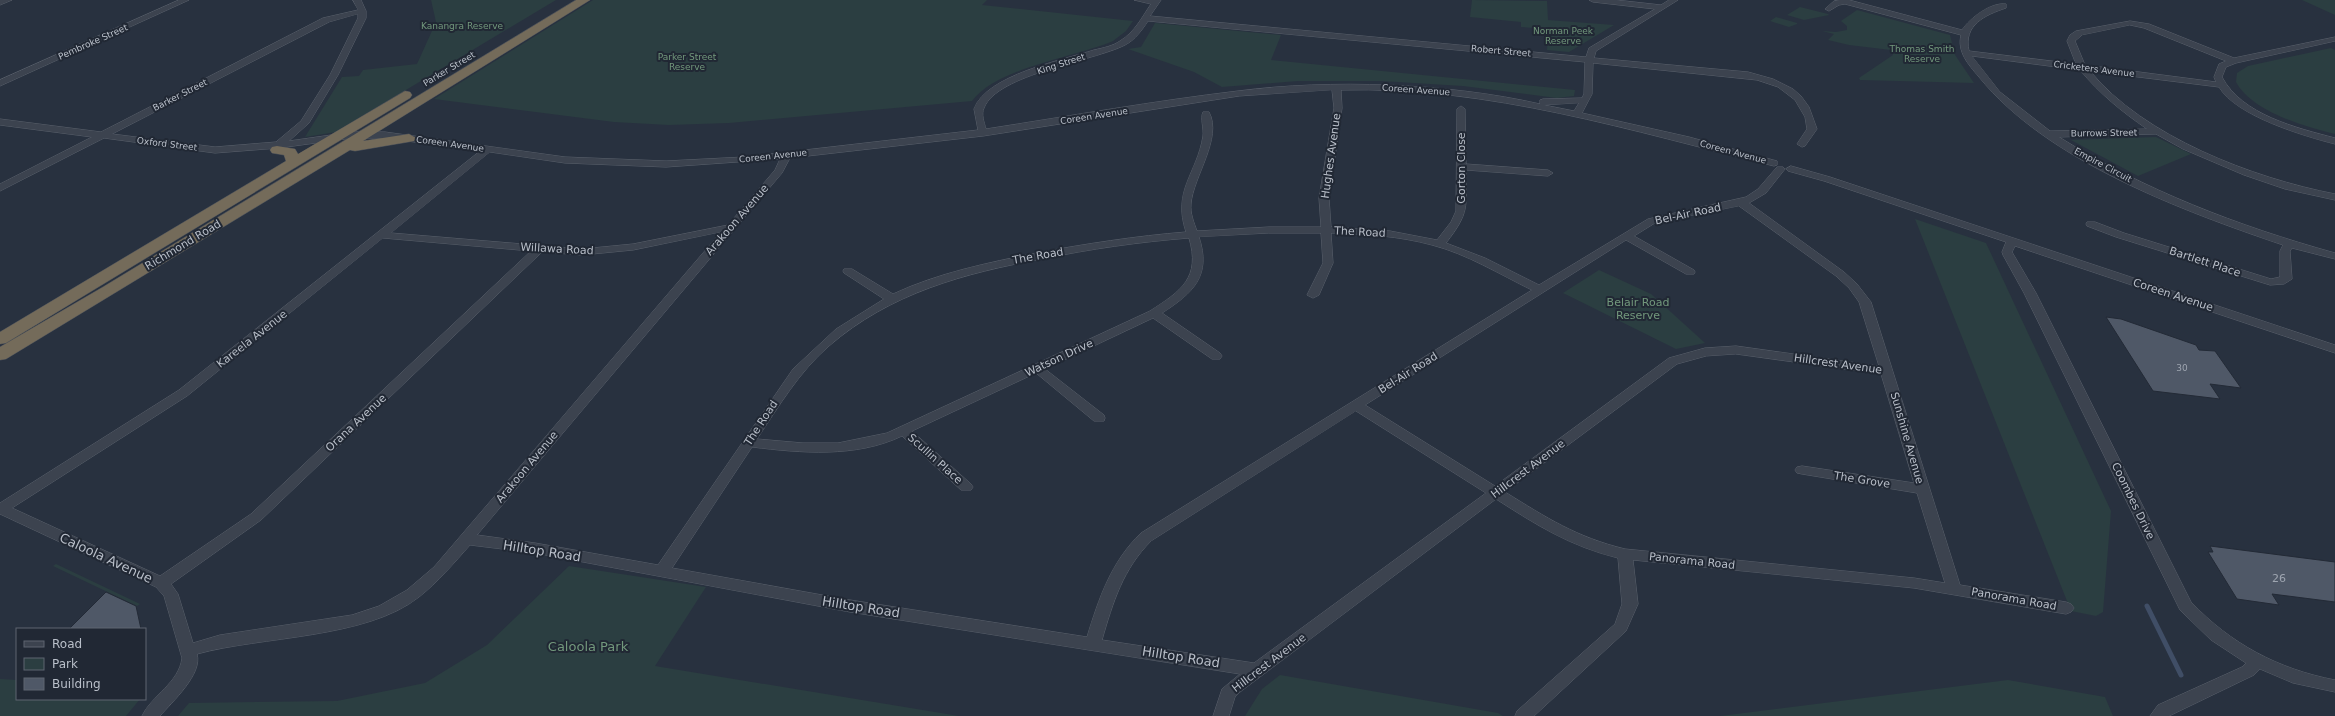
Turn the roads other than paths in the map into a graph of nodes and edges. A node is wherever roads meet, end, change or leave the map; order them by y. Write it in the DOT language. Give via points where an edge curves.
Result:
graph roads {
  1 [pos="8,0"];
  2 [pos="185,0"];
  3 [pos="357,0"];
  4 [pos="564,0"];
  5 [pos="584,0"];
  6 [pos="1138,0"];
  7 [pos="1593,0"];
  8 [pos="1674,0"];
  9 [pos="1866,0"];
  10 [pos="1157,1"];
  11 [pos="1844,1"];
  12 [pos="0,3"];
  13 [pos="1858,6"];
  14 [pos="2003,6"];
  15 [pos="1662,7"];
  16 [pos="1829,9"];
  17 [pos="362,11"];
  18 [pos="1145,18"];
  19 [pos="1964,33"];
  20 [pos="2333,41"];
  21 [pos="1966,53"];
  22 [pos="1589,59"];
  23 [pos="2233,60"];
  24 [pos="2082,68"];
  25 [pos="0,83"];
  26 [pos="2221,85"];
  27 [pos="1336,87"];
  28 [pos="1586,100"];
  29 [pos="1525,103"];
  30 [pos="1461,109"];
  31 [pos="1206,114"];
  32 [pos="1577,114"];
  33 [pos="396,115"];
  34 [pos="0,122"];
  35 [pos="2158,131"];
  36 [pos="983,133"];
  37 [pos="2049,134"];
  38 [pos="102,136"];
  39 [pos="361,137"];
  40 [pos="409,138"];
  41 [pos="2335,141"];
  42 [pos="1802,144"];
  43 [pos="331,145"];
  44 [pos="278,148"];
  45 [pos="490,149"];
  46 [pos="786,155"];
  47 [pos="294,163"];
  48 [pos="1777,166"];
  49 [pos="1462,167"];
  50 [pos="1548,173"];
  51 [pos="0,188"];
  52 [pos="2335,197"];
  53 [pos="1741,202"];
  54 [pos="2091,224"];
  55 [pos="731,227"];
  56 [pos="1326,230"];
  57 [pos="1193,233"];
  58 [pos="381,236"];
  59 [pos="1626,236"];
  60 [pos="2012,241"];
  61 [pos="1439,244"];
  62 [pos="2288,244"];
  63 [pos="539,249"];
  64 [pos="2335,256"];
  65 [pos="848,271"];
  66 [pos="1690,272"];
  67 [pos="1540,290"];
  68 [pos="1314,294"];
  69 [pos="892,299"];
  70 [pos="1154,313"];
  71 [pos="0,339"];
  72 [pos="2335,342"];
  73 [pos="2335,348"];
  74 [pos="0,355"];
  75 [pos="1216,356"];
  76 [pos="1037,368"];
  77 [pos="1887,371"];
  78 [pos="1356,405"];
  79 [pos="1099,418"];
  80 [pos="904,431"];
  81 [pos="748,442"];
  82 [pos="1802,470"];
  83 [pos="966,488"];
  84 [pos="1922,489"];
  85 [pos="1496,493"];
  86 [pos="0,508"];
  87 [pos="466,539"];
  88 [pos="1625,554"];
  89 [pos="662,571"];
  90 [pos="161,583"];
  91 [pos="1954,589"];
  92 [pos="2066,608"];
  93 [pos="1093,643"];
  94 [pos="188,650"];
  95 [pos="2258,662"];
  96 [pos="1257,670"];
  97 [pos="2335,686"];
  98 [pos="150,716"];
  99 [pos="1221,716"];
  100 [pos="1523,716"];
  101 [pos="2158,716"];
  1 -- 12 [label="street"];
  2 -- 25 [label="street, Pembroke Street"];
  3 -- 17 [label="street"];
  4 -- 43 [label="highway, Parker Street"];
  5 -- 33 [label="highway, Parker Street"];
  6 -- 10 [label="street"];
  7 -- 15 [label="street"];
  8 -- 15 [label="street"];
  9 -- 13 [label="street"];
  10 -- 18 [label="street, King Street"];
  11 -- 13 [label="street"];
  11 -- 16 [label="street"];
  13 -- 19 [label="street"];
  14 -- 19 [label="street" via="1974,20"];
  15 -- 22 [label="street" via="1594,48"];
  17 -- 38 [label="street, Barker Street" via="326,20"];
  17 -- 44 [label="street" via="357,32 304,123"];
  18 -- 22 [label="street, Robert Street"];
  18 -- 36 [label="street, King Street" via="1135,34 1123,43 1018,78 992,92 979,109"];
  19 -- 21 [label="street, Empire Circuit"];
  20 -- 23 [label="street"];
  21 -- 24 [label="street, Cricketers Avenue"];
  21 -- 37 [label="street, Empire Circuit" via="1979,74 2000,97"];
  22 -- 28 [label="street" via="1589,90"];
  22 -- 42 [label="street, Robert Street" via="1738,74 1778,84 1795,94 1806,106 1812,129"];
  23 -- 24 [label="street" via="2146,26 2130,23 2075,34 2071,43"];
  23 -- 26 [label="street" via="2219,70"];
  24 -- 26 [label="street, Cricketers Avenue"];
  24 -- 35 [label="street" via="2092,82 2112,101"];
  26 -- 41 [label="street" via="2237,100 2256,112"];
  27 -- 29 [label="street, Coreen Avenue" via="1443,92"];
  27 -- 36 [label="street, Coreen Avenue" via="1239,93"];
  27 -- 56 [label="street, Hughes Avenue" via="1338,108 1325,191"];
  28 -- 29 [label="street"];
  28 -- 32 [label="street"];
  29 -- 32 [label="street, Coreen Avenue"];
  30 -- 49 [label="street, Gorton Close"];
  31 -- 57 [label="street, Watson Drive" via="1208,131 1186,206"];
  32 -- 48 [label="street, Coreen Avenue" via="1696,142"];
  33 -- 39 [label="highway, Parker Street"];
  33 -- 40 [label="highway" via="392,128"];
  34 -- 38 [label="street, Oxford Street"];
  35 -- 37 [label="street, Burrows Street"];
  35 -- 52 [label="street" via="2248,174"];
  36 -- 46 [label="street, Coreen Avenue"];
  37 -- 62 [label="street, Empire Circuit" via="2099,164 2149,189"];
  38 -- 44 [label="street, Oxford Street" via="215,150 246,152"];
  38 -- 51 [label="street, Barker Street"];
  39 -- 40 [label="street, Coreen Avenue"];
  39 -- 43 [label="highway, Richmond Road"];
  40 -- 43 [label="highway" via="365,144"];
  40 -- 45 [label="street, Coreen Avenue"];
  43 -- 44 [label="street"];
  43 -- 47 [label="highway, Richmond Road"];
  43 -- 74 [label="highway, Richmond Road"];
  44 -- 47 [label="highway" via="290,152"];
  45 -- 46 [label="street, Coreen Avenue" via="578,161 635,164 706,163"];
  45 -- 58 [label="street, Kareela Avenue"];
  46 -- 55 [label="street, Arakoon Avenue" via="779,171"];
  47 -- 71 [label="highway, Richmond Road"];
  48 -- 53 [label="street, Bel-Air Road" via="1762,191"];
  48 -- 60 [label="street, Coreen Avenue" via="1786,163 1792,167 1791,169"];
  49 -- 50 [label="street"];
  49 -- 61 [label="street, Gorton Close" via="1461,211 1456,223"];
  53 -- 59 [label="street, Bel-Air Road" via="1652,221"];
  53 -- 77 [label="street, Sunshine Avenue" via="1853,286 1868,309"];
  54 -- 62 [label="street, Bartlett Place" via="2270,282 2286,279 2285,251"];
  55 -- 63 [label="street, Willawa Road" via="610,250 568,252"];
  55 -- 87 [label="street, Arakoon Avenue"];
  56 -- 57 [label="street, The Road"];
  56 -- 61 [label="street, The Road" via="1398,235"];
  56 -- 68 [label="street, Hughes Avenue" via="1328,263"];
  57 -- 69 [label="street, The Road" via="1128,240 990,265 937,280"];
  57 -- 70 [label="street, Watson Drive" via="1199,256 1195,275 1183,293"];
  58 -- 63 [label="street, Willawa Road"];
  58 -- 86 [label="street, Kareela Avenue" via="183,393"];
  59 -- 66 [label="street"];
  59 -- 67 [label="street, Bel-Air Road"];
  60 -- 72 [label="street, Coreen Avenue" via="2071,256"];
  60 -- 73 [label="street, Coreen Avenue"];
  60 -- 95 [label="street, Coombes Drive" via="2008,255 2041,314 2178,596 2207,628"];
  61 -- 67 [label="street, The Road" via="1462,252"];
  62 -- 64 [label="street, Empire Circuit"];
  63 -- 90 [label="street, Orana Avenue" via="256,517"];
  65 -- 69 [label="street"];
  67 -- 78 [label="street, Bel-Air Road"];
  69 -- 81 [label="street, The Road" via="847,327 808,359 792,377"];
  70 -- 75 [label="street"];
  70 -- 76 [label="street, Watson Drive"];
  76 -- 79 [label="street"];
  76 -- 80 [label="street, Watson Drive"];
  77 -- 84 [label="street, Sunshine Avenue"];
  77 -- 85 [label="street, Hillcrest Avenue" via="1736,350 1717,350 1685,356 1666,366"];
  78 -- 85 [label="street, Panorama Road"];
  78 -- 93 [label="street, Bel-Air Road" via="1138,544 1113,578"];
  80 -- 81 [label="street, Watson Drive" via="876,441 837,449 798,448"];
  80 -- 83 [label="street, Scullin Place"];
  81 -- 89 [label="street, The Road"];
  82 -- 84 [label="street, The Grove"];
  84 -- 91 [label="street, Sunshine Avenue"];
  85 -- 88 [label="street, Panorama Road" via="1569,537"];
  85 -- 96 [label="street, Hillcrest Avenue"];
  86 -- 90 [label="street, Caloola Avenue"];
  87 -- 89 [label="street, Hilltop Road" via="535,548"];
  87 -- 94 [label="street, Arakoon Avenue" via="420,590 374,615 345,623 232,637"];
  88 -- 91 [label="street, Panorama Road"];
  88 -- 100 [label="street" via="1630,604 1621,627"];
  89 -- 93 [label="street, Hilltop Road" via="850,606"];
  90 -- 94 [label="street, Caloola Avenue" via="171,594"];
  91 -- 92 [label="street, Panorama Road"];
  93 -- 96 [label="street, Hilltop Road"];
  94 -- 98 [label="street, Caloola Avenue" via="190,658 185,674"];
  95 -- 97 [label="street, Coombes Drive" via="2306,680"];
  95 -- 101 [label="street" via="2248,671 2164,710"];
  96 -- 99 [label="street, Hillcrest Avenue" via="1234,686 1228,694"];
}
